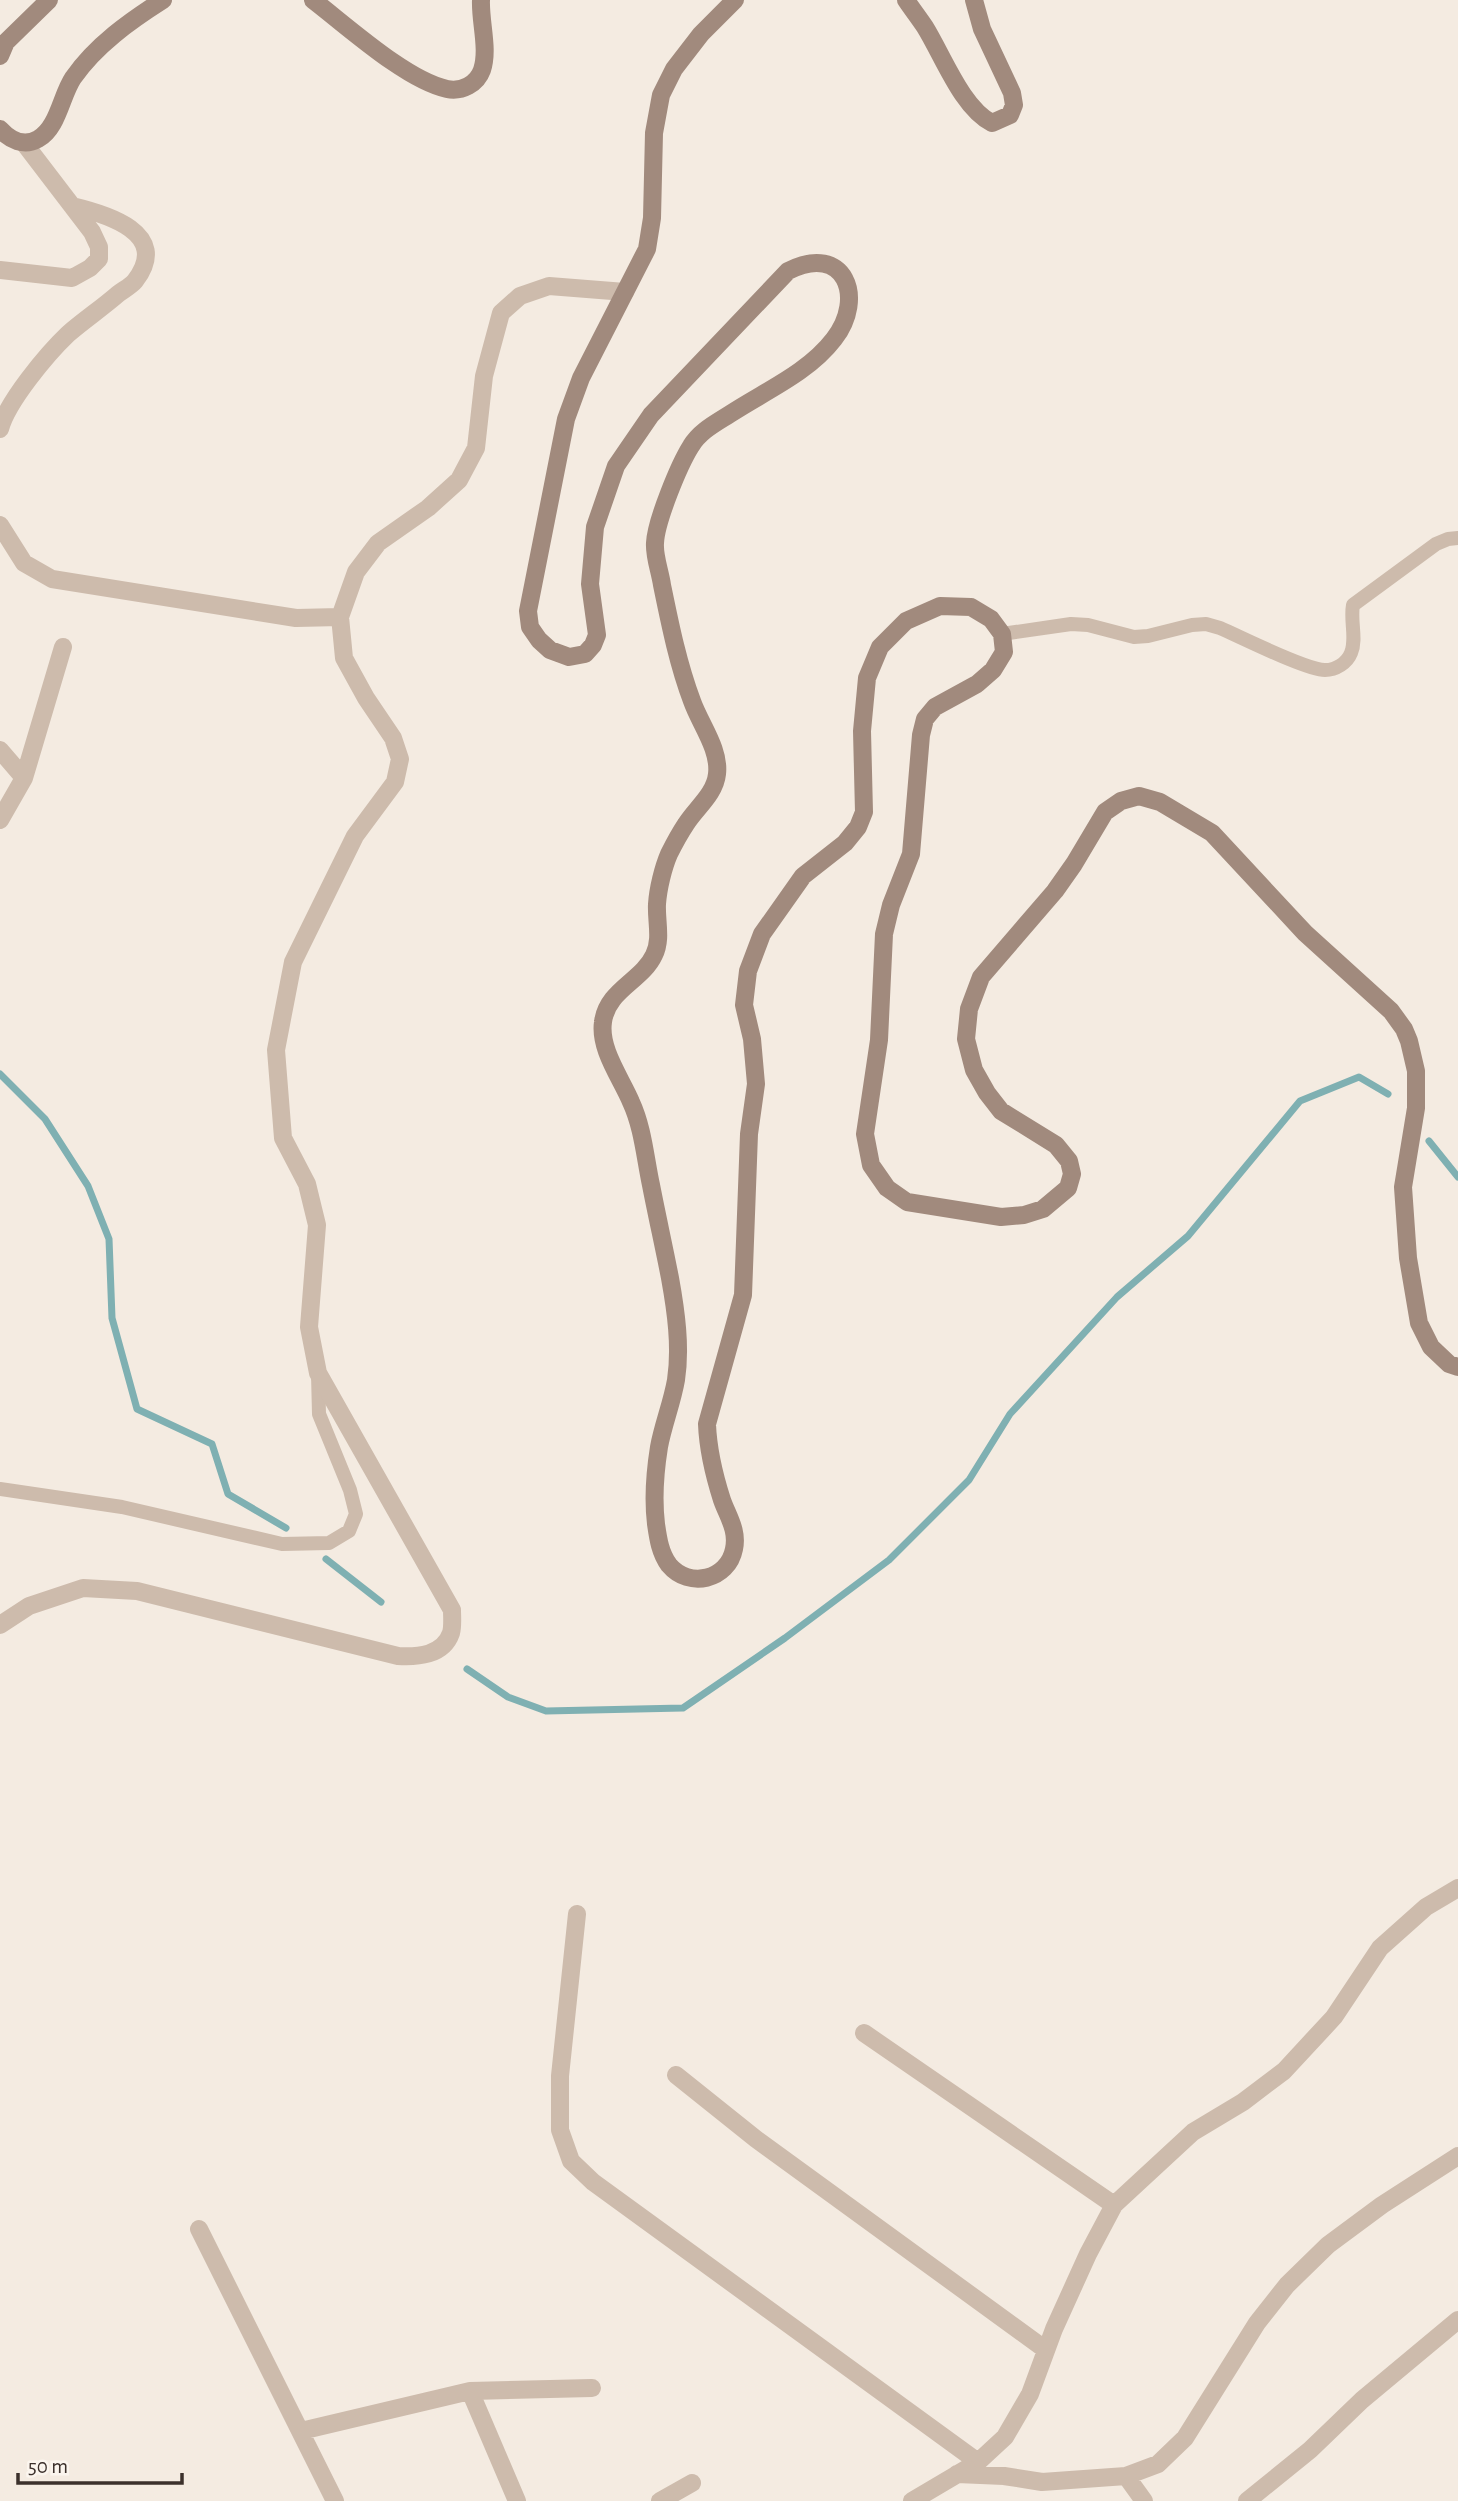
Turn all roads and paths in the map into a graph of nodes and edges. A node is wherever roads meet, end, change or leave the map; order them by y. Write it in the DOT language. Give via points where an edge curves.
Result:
graph roads {
  1 [pos="49,0"];
  2 [pos="163,0"];
  3 [pos="313,0"];
  4 [pos="481,0"];
  5 [pos="735,0"];
  6 [pos="906,0"];
  7 [pos="974,0"];
  8 [pos="0,56"];
  9 [pos="0,129"];
  10 [pos="24,143"];
  11 [pos="72,206"];
  12 [pos="0,270"];
  13 [pos="625,292"];
  14 [pos="0,429"];
  15 [pos="0,525"];
  16 [pos="1458,538"];
  17 [pos="340,617"];
  18 [pos="1002,634"];
  19 [pos="63,647"];
  20 [pos="0,750"];
  21 [pos="24,778"];
  22 [pos="0,820"];
  23 [pos="1458,1367"];
  24 [pos="318,1373"];
  25 [pos="0,1489"];
  26 [pos="0,1625"];
  27 [pos="1458,1888"];
  28 [pos="577,1914"];
  29 [pos="864,2033"];
  30 [pos="676,2075"];
  31 [pos="1458,2156"];
  32 [pos="1114,2205"];
  33 [pos="199,2229"];
  34 [pos="1458,2320"];
  35 [pos="1046,2350"];
  36 [pos="592,2388"];
  37 [pos="470,2391"];
  38 [pos="301,2431"];
  39 [pos="978,2462"];
  40 [pos="957,2474"];
  41 [pos="1126,2476"];
  42 [pos="692,2483"];
  43 [pos="335,2501"];
  44 [pos="517,2501"];
  45 [pos="660,2501"];
  46 [pos="912,2501"];
  47 [pos="1144,2501"];
  48 [pos="1247,2501"];
  1 -- 8 [label="street" via="6,42"];
  2 -- 10 [label="street" via="101,47 73,79 52,126 39,139"];
  3 -- 4 [label="street" via="415,75 457,90 477,80 482,68"];
  5 -- 13 [label="street" via="701,34 661,95 654,133 647,249"];
  6 -- 7 [label="street" via="971,105 992,123 1010,115 1014,105"];
  9 -- 10 [label="street" via="8,138"];
  10 -- 11 [label="street"];
  11 -- 12 [label="street" via="99,247 99,259 90,268 72,278"];
  11 -- 14 [label="street" via="125,223 140,238 145,251 142,266 134,281 68,335 34,373"];
  13 -- 17 [label="street" via="549,286 520,296 501,313 484,376 476,448 458,480 379,543 356,572"];
  13 -- 18 [label="street" via="581,378 566,419 528,611 530,627 539,640 569,657 585,654 597,635 590,584 595,527 616,466 651,415 789,271 805,262 820,261 843,276 849,307 833,340 796,374 705,430 690,447 658,521 655,547 680,665 715,752 718,771 715,785 686,823 668,858 657,901 656,953 608,1005 602,1022 612,1063 641,1130 670,1280 678,1342 676,1376 659,1444 654,1502 661,1552 671,1567 686,1577 702,1580 717,1575 729,1564 735,1547 735,1529 722,1501 707,1424 743,1295 749,1134 756,1084 744,1005 748,971 762,934 803,876 858,827 864,812 862,731 867,678 880,647 906,621 940,606 971,607 991,619"];
  15 -- 17 [label="street" via="24,563 52,579 296,618"];
  16 -- 18 [label="lane" via="1436,544 1353,605 1351,654 1335,668 1306,665 1206,624 1134,637 1071,624"];
  17 -- 24 [label="street" via="344,658 393,738 400,759 395,782 355,836 293,962 276,1050 284,1138 307,1184 317,1225 309,1327"];
  18 -- 23 [label="street" via="1004,652 993,670 935,707 925,719 921,735 911,854 884,934 879,1041 865,1134 871,1165 887,1188 908,1202 1001,1217 1043,1209 1068,1188 1069,1161 1056,1145 1001,1111 974,1070 966,1039 969,1009 981,977 1055,891 1105,812 1139,796 1160,802 1212,833 1305,933 1391,1011 1404,1029 1416,1071 1416,1108 1403,1187 1408,1258 1419,1323 1431,1347"];
  19 -- 21 [label="street"];
  20 -- 21 [label="street"];
  21 -- 22 [label="street"];
  24 -- 25 [label="lane" via="319,1414 356,1514 349,1531 329,1543 282,1544 122,1507"];
  24 -- 26 [label="street" via="452,1610 451,1634 439,1648 423,1657 398,1656 137,1591 83,1588 29,1606"];
  27 -- 32 [label="street" via="1426,1907 1380,1948 1334,2017 1284,2071 1193,2132"];
  28 -- 39 [label="street" via="559,2076 560,2130 571,2161 593,2182"];
  29 -- 32 [label="street"];
  30 -- 35 [label="street" via="756,2140"];
  31 -- 41 [label="street" via="1371,2213 1303,2269 1257,2323 1185,2438 1158,2464"];
  32 -- 35 [label="street"];
  33 -- 38 [label="street"];
  34 -- 48 [label="street"];
  35 -- 39 [label="street" via="1030,2394 1005,2437"];
  36 -- 37 [label="street"];
  37 -- 38 [label="street"];
  37 -- 44 [label="street"];
  38 -- 43 [label="street"];
  39 -- 40 [label="street"];
  40 -- 41 [label="street" via="1042,2482"];
  40 -- 46 [label="street"];
  41 -- 47 [label="street"];
  42 -- 45 [label="street"];
}
